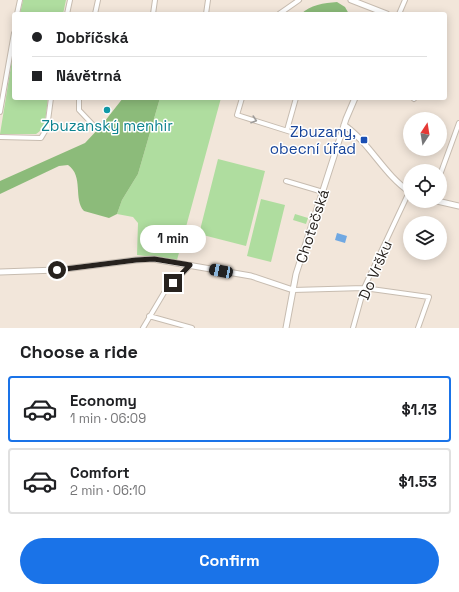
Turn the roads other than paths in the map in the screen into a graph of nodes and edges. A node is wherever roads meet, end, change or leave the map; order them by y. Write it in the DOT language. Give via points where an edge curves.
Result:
graph roads {
  1 [pos="20,0"];
  2 [pos="70,0"];
  3 [pos="98,0"];
  4 [pos="155,0"];
  5 [pos="208,0"];
  6 [pos="299,0"];
  7 [pos="351,0"];
  8 [pos="405,0"];
  9 [pos="17,12"];
  10 [pos="67,12"];
  11 [pos="96,12"];
  12 [pos="153,12"];
  13 [pos="206,12"];
  14 [pos="282,12"];
  15 [pos="382,12"];
  16 [pos="400,12"];
  17 [pos="12,44"];
  18 [pos="51,100"];
  19 [pos="79,100"];
  20 [pos="241,100"];
  21 [pos="295,100"];
  22 [pos="353,100"];
  23 [pos="0,112"];
  24 [pos="459,123"];
  25 [pos="344,125"];
  26 [pos="96,128"];
  27 [pos="287,130"];
  28 [pos="294,133"];
  29 [pos="0,137"];
  30 [pos="444,164"];
  31 [pos="286,181"];
  32 [pos="403,186"];
  33 [pos="323,192"];
  34 [pos="447,203"];
  35 [pos="459,206"];
  36 [pos="403,207"];
  37 [pos="190,265"];
  38 [pos="0,272"];
  39 [pos="364,288"];
  40 [pos="293,290"];
  41 [pos="149,316"];
  42 [pos="143,328"];
  43 [pos="192,328"];
  44 [pos="286,328"];
  45 [pos="353,328"];
  46 [pos="418,328"];
  1 -- 9 [label="street"];
  2 -- 10 [label="street"];
  3 -- 11 [label="street"];
  4 -- 12 [label="street"];
  5 -- 13 [label="street"];
  6 -- 14 [label="street"];
  7 -- 15 [label="street"];
  8 -- 16 [label="street"];
  17 -- 23 [label="street"];
  18 -- 29 [label="street" via="47,128 41,138"];
  19 -- 26 [label="street" via="79,110"];
  20 -- 27 [label="street, one-way" via="237,115"];
  21 -- 27 [label="street"];
  22 -- 25 [label="street, Chotečská"];
  24 -- 30 [label="street"];
  25 -- 32 [label="street"];
  25 -- 33 [label="street, Chotečská"];
  27 -- 28 [label="street"];
  31 -- 33 [label="street"];
  33 -- 40 [label="street, Chotečská"];
  34 -- 35 [label="street"];
  36 -- 39 [label="street, Do Vršku"];
  37 -- 38 [label="street" via="154,259 57,270"];
  37 -- 40 [label="street" via="257,278"];
  37 -- 41 [label="street" via="165,291"];
  39 -- 40 [label="street"];
  39 -- 45 [label="street, Do Vršku"];
  39 -- 46 [label="street" via="429,297"];
  40 -- 44 [label="street, Chotečská"];
  41 -- 42 [label="street"];
  41 -- 43 [label="street"];
}
